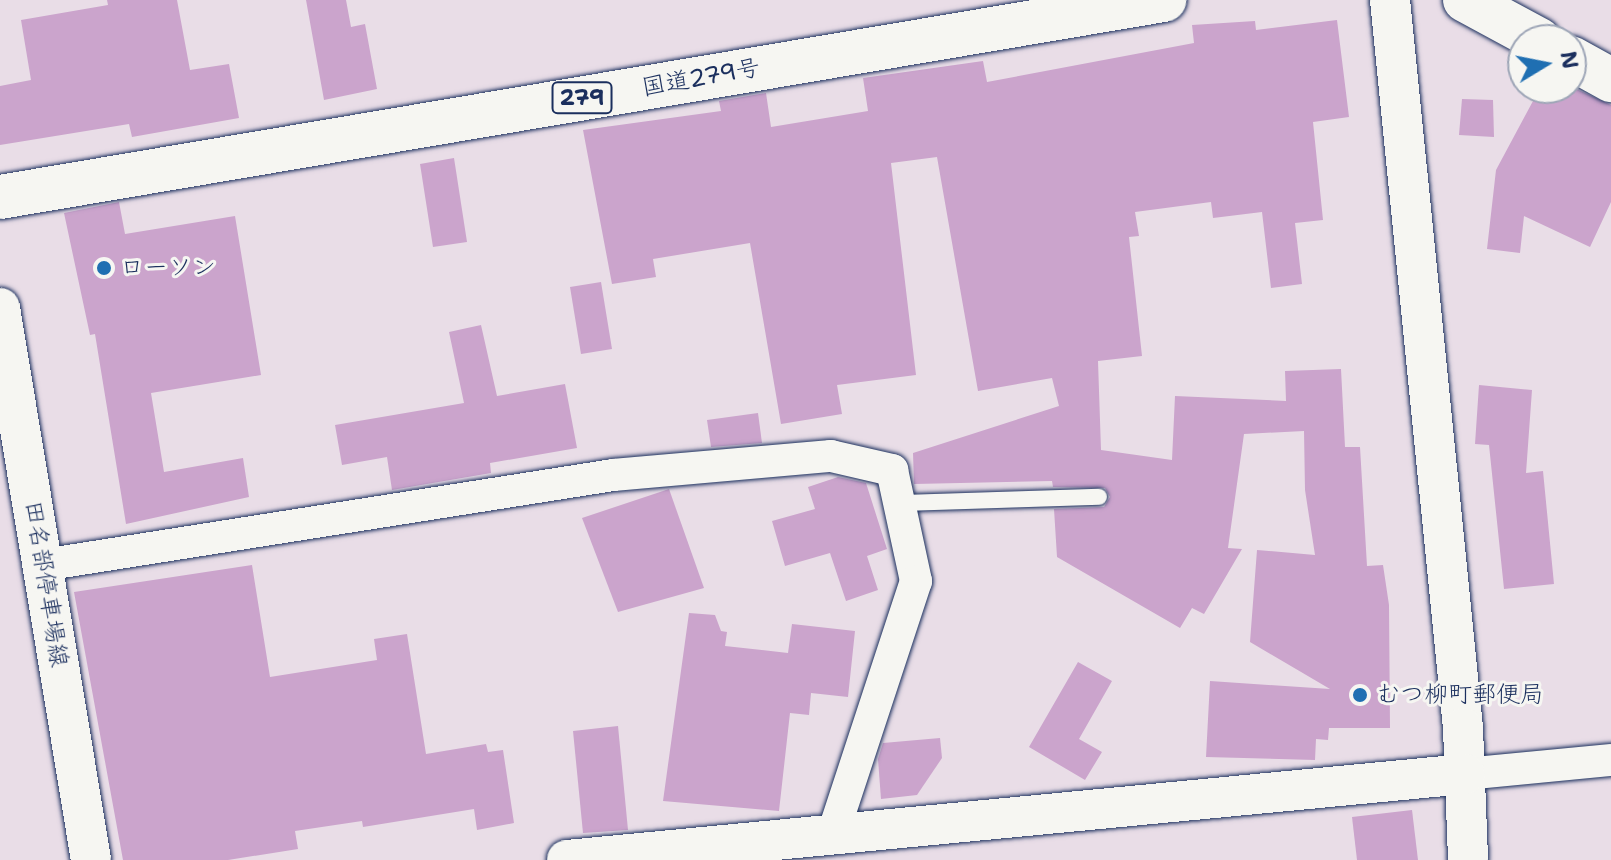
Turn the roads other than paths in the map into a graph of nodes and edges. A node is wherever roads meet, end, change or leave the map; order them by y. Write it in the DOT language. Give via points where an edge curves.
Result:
graph roads {
  1 [pos="1164,0"];
  2 [pos="1390,0"];
  3 [pos="1465,0"];
  4 [pos="1509,24"];
  5 [pos="1587,67"];
  6 [pos="1611,80"];
  7 [pos="0,197"];
  8 [pos="0,308"];
  9 [pos="1099,497"];
  10 [pos="903,503"];
  11 [pos="43,565"];
  12 [pos="1611,760"];
  13 [pos="1465,774"];
  14 [pos="833,833"];
  15 [pos="91,860"];
  16 [pos="567,860"];
  17 [pos="1468,860"];
  1 -- 7 [label="highway, 国道279号 / 279"];
  2 -- 13 [label="street"];
  3 -- 4 [label="highway"];
  5 -- 6 [label="highway"];
  8 -- 11 [label="street, 田名部停車場線"];
  9 -- 10 [label="lane"];
  10 -- 11 [label="street" via="892,470 831,456 613,475"];
  10 -- 14 [label="street" via="916,581"];
  11 -- 15 [label="street, 田名部停車場線"];
  12 -- 13 [label="street"];
  13 -- 14 [label="street"];
  13 -- 17 [label="street"];
  14 -- 16 [label="street"];
}
